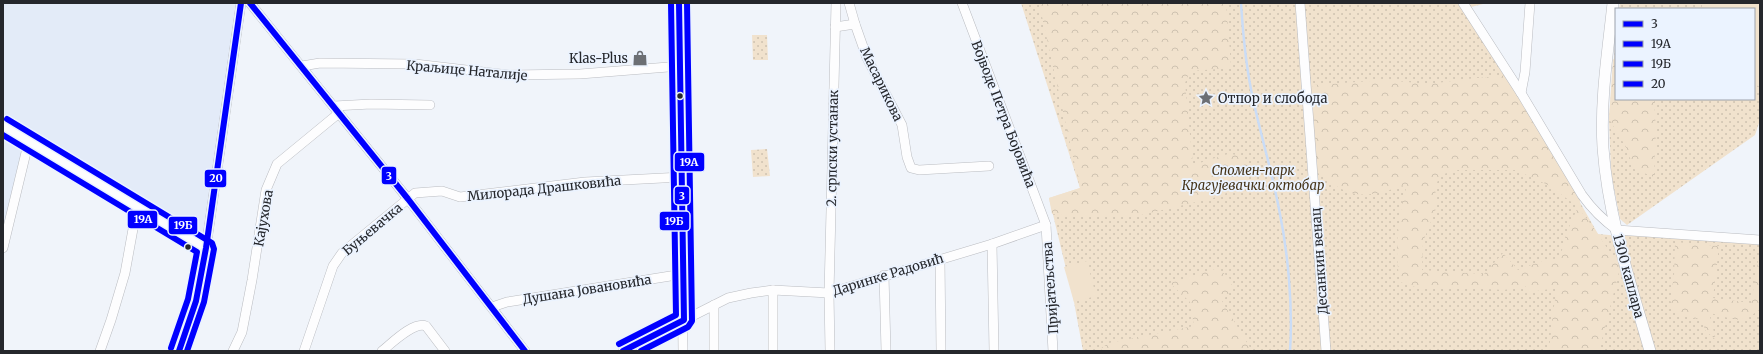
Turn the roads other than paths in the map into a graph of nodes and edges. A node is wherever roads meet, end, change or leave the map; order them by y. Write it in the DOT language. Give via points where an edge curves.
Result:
graph roads {
  1 [pos="241,3"];
  2 [pos="250,3"];
  3 [pos="679,3"];
  4 [pos="836,3"];
  5 [pos="849,3"];
  6 [pos="962,3"];
  7 [pos="1300,3"];
  8 [pos="1463,3"];
  9 [pos="1530,3"];
  10 [pos="1612,3"];
  11 [pos="855,24"];
  12 [pos="835,27"];
  13 [pos="302,66"];
  14 [pos="681,66"];
  15 [pos="1521,93"];
  16 [pos="430,105"];
  17 [pos="336,109"];
  18 [pos="3,126"];
  19 [pos="29,140"];
  20 [pos="989,166"];
  21 [pos="682,177"];
  22 [pos="408,199"];
  23 [pos="1610,201"];
  24 [pos="137,207"];
  25 [pos="1594,210"];
  26 [pos="1046,225"];
  27 [pos="1617,230"];
  28 [pos="1760,240"];
  29 [pos="992,244"];
  30 [pos="3,248"];
  31 [pos="206,248"];
  32 [pos="940,259"];
  33 [pos="683,274"];
  34 [pos="884,275"];
  35 [pos="773,290"];
  36 [pos="829,292"];
  37 [pos="714,305"];
  38 [pos="492,306"];
  39 [pos="684,320"];
  40 [pos="100,351"];
  41 [pos="179,351"];
  42 [pos="233,351"];
  43 [pos="304,351"];
  44 [pos="382,351"];
  45 [pos="445,351"];
  46 [pos="525,351"];
  47 [pos="623,351"];
  48 [pos="683,351"];
  49 [pos="714,351"];
  50 [pos="773,351"];
  51 [pos="830,351"];
  52 [pos="886,351"];
  53 [pos="941,351"];
  54 [pos="994,351"];
  55 [pos="1054,351"];
  56 [pos="1326,351"];
  57 [pos="1650,351"];
  1 -- 31 [label="street"];
  2 -- 13 [label="street"];
  3 -- 14 [label="street"];
  4 -- 12 [label="street, 2. српски устанак"];
  5 -- 11 [label="street, Масарикова"];
  6 -- 26 [label="street, Војводе Петра Бојовића"];
  7 -- 56 [label="street, Десанкин венац"];
  8 -- 15 [label="street"];
  9 -- 15 [label="street" via="1526,72"];
  10 -- 23 [label="main road, 1300 каплара" via="1602,120 1604,162"];
  11 -- 12 [label="street"];
  11 -- 20 [label="street, Масарикова" via="867,58 902,125 909,165 919,170"];
  12 -- 36 [label="street, 2. српски устанак"];
  13 -- 14 [label="street, Краљице Наталије" via="320,63 414,64 509,75 572,75"];
  13 -- 17 [label="street"];
  14 -- 21 [label="street"];
  15 -- 25 [label="street" via="1582,195"];
  16 -- 17 [label="street" via="371,104"];
  17 -- 22 [label="street"];
  17 -- 42 [label="street, Кајухова" via="277,164 266,190 242,332"];
  18 -- 19 [label="street"];
  19 -- 24 [label="street"];
  19 -- 30 [label="street"];
  21 -- 22 [label="street, Милорада Драшковића" via="585,182 466,196 433,191 415,193"];
  21 -- 33 [label="street"];
  22 -- 38 [label="street"];
  22 -- 43 [label="street, Буњевачка" via="342,253 333,266"];
  23 -- 25 [label="street" via="1604,210"];
  23 -- 27 [label="main road, 1300 каплара"];
  24 -- 31 [label="street"];
  24 -- 40 [label="street" via="125,273"];
  25 -- 27 [label="street"];
  26 -- 29 [label="street, Даринке Радовић"];
  26 -- 55 [label="street, Пријатељства"];
  27 -- 28 [label="street"];
  27 -- 57 [label="main road, 1300 каплара"];
  29 -- 32 [label="street, Даринке Радовић"];
  29 -- 54 [label="street"];
  31 -- 41 [label="street" via="196,301"];
  32 -- 34 [label="street, Даринке Радовић"];
  32 -- 53 [label="street"];
  33 -- 38 [label="street, Душана Јовановића"];
  33 -- 39 [label="street"];
  34 -- 36 [label="street, Даринке Радовић"];
  34 -- 52 [label="street"];
  35 -- 36 [label="street, Даринке Радовић"];
  35 -- 37 [label="street, Даринке Радовић" via="728,298"];
  35 -- 50 [label="street"];
  36 -- 51 [label="street, 2. српски устанак"];
  37 -- 39 [label="street, Даринке Радовић"];
  37 -- 49 [label="street"];
  38 -- 46 [label="street"];
  39 -- 47 [label="street, Даринке Радовић"];
  39 -- 48 [label="street"];
  44 -- 45 [label="street" via="414,326 423,324"];
}
